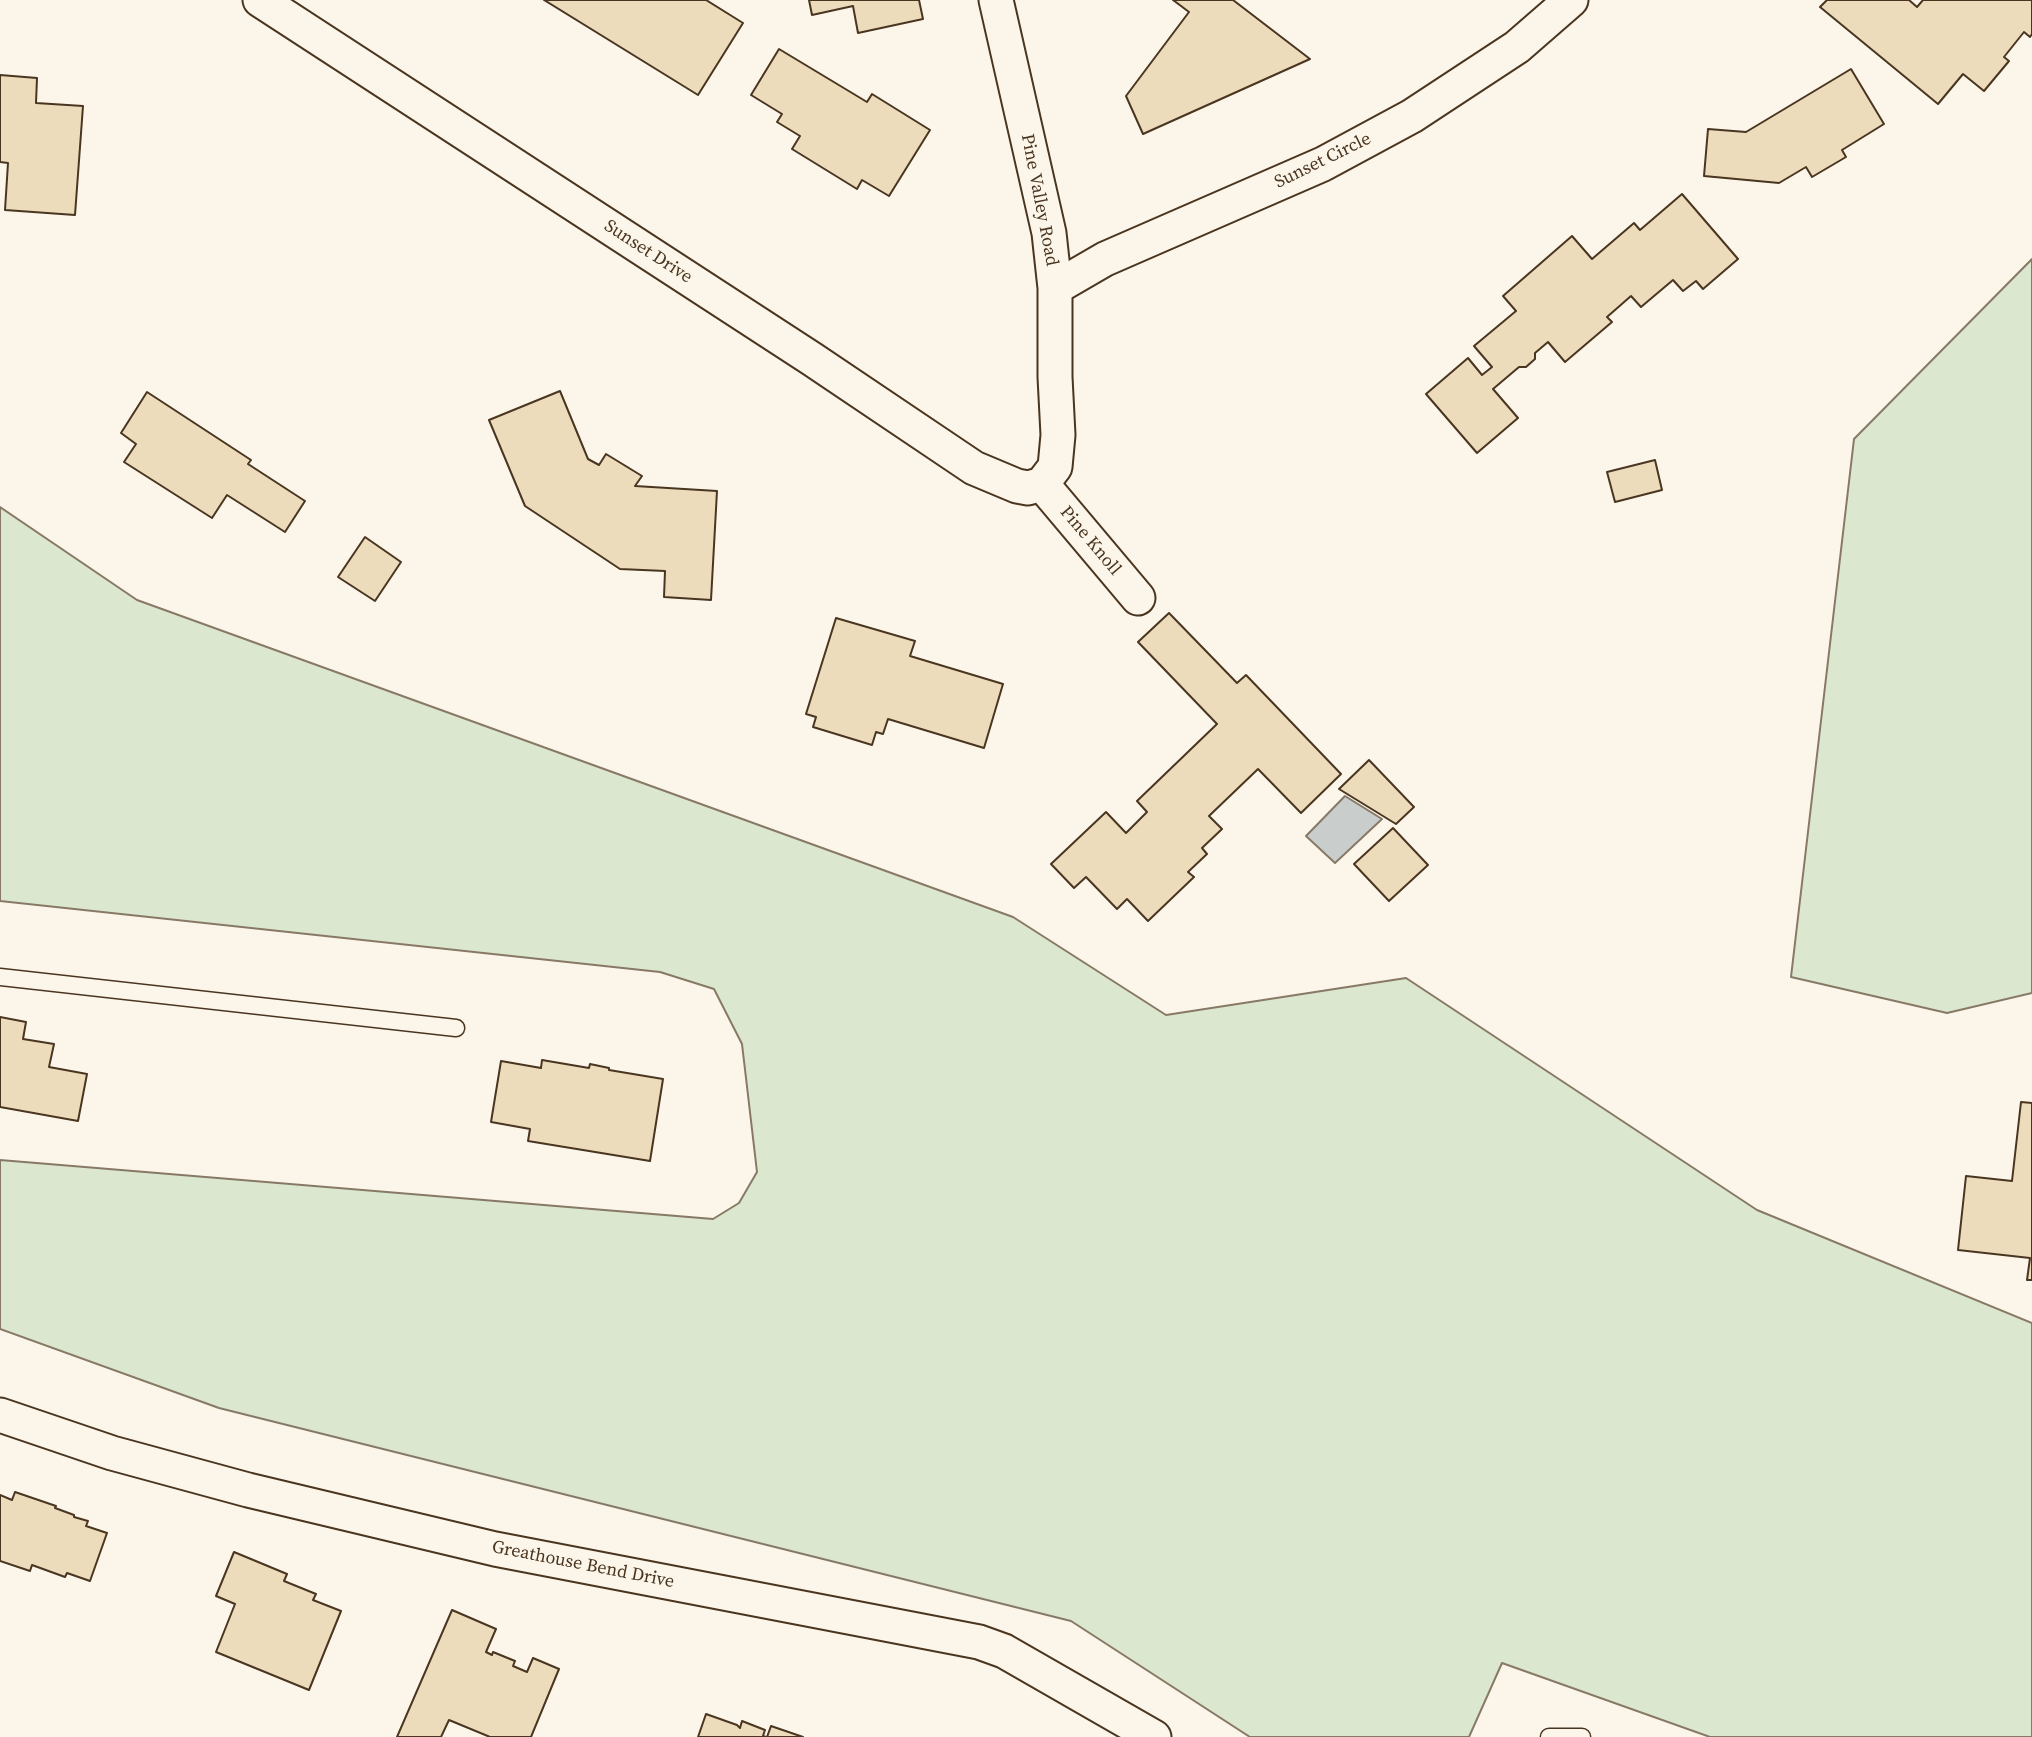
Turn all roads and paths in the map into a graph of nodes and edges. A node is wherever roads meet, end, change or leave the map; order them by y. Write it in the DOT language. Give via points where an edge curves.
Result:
graph roads {
  1 [pos="260,0"];
  2 [pos="996,0"];
  3 [pos="1571,0"];
  4 [pos="1055,288"];
  5 [pos="1042,484"];
  6 [pos="1138,598"];
  7 [pos="0,977"];
  8 [pos="456,1028"];
  9 [pos="0,1415"];
  10 [pos="1154,1737"];
  11 [pos="1549,1737"];
  12 [pos="1582,1737"];
  1 -- 5 [label="street, Sunset Drive" via="974,468 1017,486"];
  2 -- 4 [label="street, Pine Valley Road" via="1049,233"];
  3 -- 4 [label="street, Sunset Circle" via="1517,47 1412,116 1324,164 1105,259"];
  4 -- 5 [label="street, Pine Valley Road" via="1058,435 1055,467"];
  5 -- 6 [label="street, Pine Knoll"];
  7 -- 8 [label="lane"];
  9 -- 10 [label="street, Greathouse Bend Drive" via="248,1490 495,1549 979,1642 1004,1651"];
  11 -- 12 [label="lane"];
}
